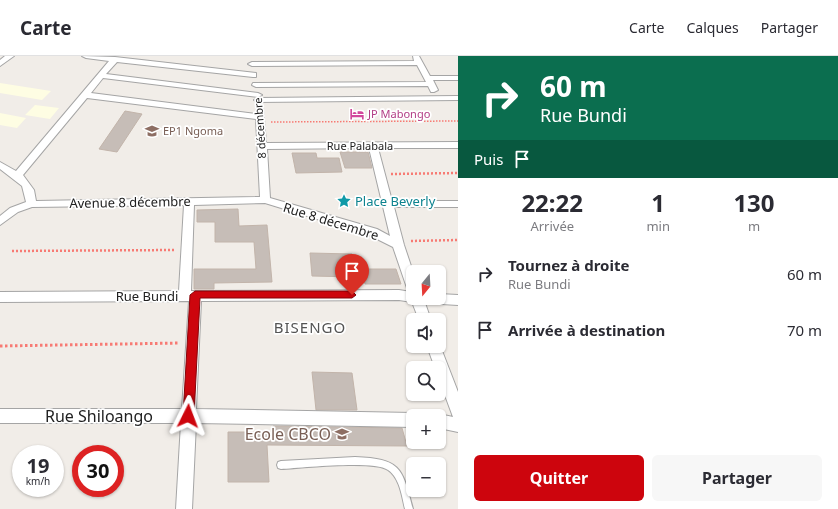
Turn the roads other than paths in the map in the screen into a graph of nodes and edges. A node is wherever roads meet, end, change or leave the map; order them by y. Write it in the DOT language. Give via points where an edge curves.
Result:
graph roads {
  1 [pos="10,56"];
  2 [pos="86,56"];
  3 [pos="251,58"];
  4 [pos="115,59"];
  5 [pos="417,60"];
  6 [pos="0,64"];
  7 [pos="253,75"];
  8 [pos="102,76"];
  9 [pos="458,78"];
  10 [pos="429,81"];
  11 [pos="311,84"];
  12 [pos="256,85"];
  13 [pos="85,95"];
  14 [pos="258,97"];
  15 [pos="439,98"];
  16 [pos="317,99"];
  17 [pos="457,100"];
  18 [pos="261,120"];
  19 [pos="458,145"];
  20 [pos="263,146"];
  21 [pos="373,146"];
  22 [pos="0,165"];
  23 [pos="18,175"];
  24 [pos="265,200"];
  25 [pos="189,202"];
  26 [pos="32,204"];
  27 [pos="388,204"];
  28 [pos="458,204"];
  29 [pos="0,221"];
  30 [pos="398,243"];
  31 [pos="406,267"];
  32 [pos="190,295"];
  33 [pos="406,296"];
  34 [pos="0,297"];
  35 [pos="446,299"];
  36 [pos="458,300"];
  37 [pos="437,353"];
  38 [pos="458,412"];
  39 [pos="0,416"];
  40 [pos="188,416"];
  41 [pos="406,420"];
  42 [pos="446,422"];
  43 [pos="458,425"];
  44 [pos="281,465"];
  45 [pos="184,509"];
  46 [pos="409,509"];
  1 -- 6 [label="street"];
  2 -- 4 [label="street"];
  3 -- 5 [label="street"];
  3 -- 7 [label="street, 8 décembre"];
  4 -- 7 [label="street"];
  4 -- 8 [label="street"];
  5 -- 10 [label="street"];
  7 -- 12 [label="street, 8 décembre"];
  8 -- 13 [label="street"];
  8 -- 14 [label="street"];
  9 -- 10 [label="street"];
  10 -- 11 [label="street"];
  10 -- 15 [label="street"];
  11 -- 12 [label="street"];
  11 -- 16 [label="street"];
  12 -- 14 [label="street, 8 décembre"];
  13 -- 18 [label="street"];
  13 -- 23 [label="street"];
  14 -- 16 [label="street"];
  14 -- 18 [label="street, 8 décembre"];
  15 -- 16 [label="street"];
  15 -- 17 [label="street"];
  18 -- 20 [label="street, 8 décembre"];
  19 -- 21 [label="street, Rue Palabala"];
  20 -- 21 [label="street, Rue Palabala"];
  20 -- 24 [label="street, 8 décembre"];
  21 -- 27 [label="street"];
  22 -- 23 [label="street"];
  23 -- 26 [label="street" via="27,183"];
  24 -- 25 [label="street, Avenue 8 décembre"];
  24 -- 30 [label="street, Rue 8 décembre" via="373,232"];
  25 -- 26 [label="street, Avenue 8 décembre"];
  25 -- 32 [label="street"];
  26 -- 29 [label="street, Avenue 8 décembre" via="14,210"];
  27 -- 28 [label="street"];
  27 -- 30 [label="street"];
  30 -- 31 [label="street"];
  32 -- 33 [label="street, Rue Bundi"];
  32 -- 34 [label="street, Rue Bundi"];
  32 -- 40 [label="street" via="193,343"];
  35 -- 36 [label="street, Rue Bundi"];
  37 -- 38 [label="street"];
  39 -- 40 [label="street, Rue Shiloango"];
  40 -- 41 [label="street, Rue Shiloango"];
  40 -- 45 [label="street"];
  42 -- 43 [label="street"];
  44 -- 46 [label="lane" via="375,461 391,467 402,482"];
}
